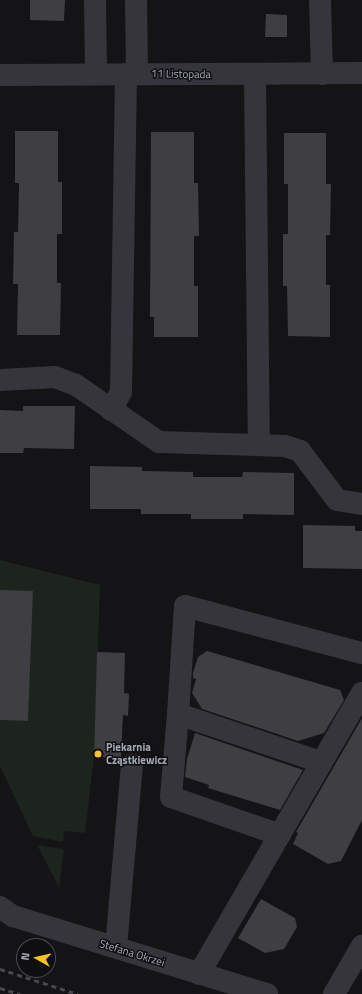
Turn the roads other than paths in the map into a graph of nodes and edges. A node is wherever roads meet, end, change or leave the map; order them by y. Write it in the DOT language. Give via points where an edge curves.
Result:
graph roads {
  1 [pos="96,0"];
  2 [pos="136,0"];
  3 [pos="320,0"];
  4 [pos="362,73"];
  5 [pos="96,74"];
  6 [pos="132,74"];
  7 [pos="322,74"];
  8 [pos="0,75"];
  9 [pos="255,75"];
  10 [pos="0,380"];
  11 [pos="111,410"];
  12 [pos="259,445"];
  13 [pos="362,504"];
  14 [pos="362,653"];
  15 [pos="362,693"];
  16 [pos="178,714"];
  17 [pos="321,762"];
  18 [pos="132,765"];
  19 [pos="280,835"];
  20 [pos="0,907"];
  21 [pos="362,946"];
  22 [pos="116,948"];
  23 [pos="199,974"];
  24 [pos="267,994"];
  25 [pos="334,994"];
  1 -- 5 [label="street"];
  2 -- 6 [label="street"];
  3 -- 7 [label="street"];
  4 -- 7 [label="street, 11 Listopada"];
  5 -- 6 [label="street, 11 Listopada"];
  5 -- 8 [label="street, 11 Listopada"];
  6 -- 9 [label="street, 11 Listopada"];
  6 -- 11 [label="street" via="121,392"];
  7 -- 9 [label="street, 11 Listopada"];
  9 -- 12 [label="street"];
  10 -- 11 [label="street" via="55,378 76,385"];
  11 -- 12 [label="street" via="159,442"];
  12 -- 13 [label="street" via="285,446 300,451 337,500"];
  14 -- 16 [label="street" via="185,606"];
  15 -- 17 [label="street"];
  16 -- 17 [label="street"];
  16 -- 19 [label="street" via="171,797"];
  17 -- 19 [label="street"];
  18 -- 22 [label="street"];
  19 -- 23 [label="street"];
  20 -- 22 [label="street, Stefana Okrzei" via="13,916"];
  21 -- 25 [label="street"];
  22 -- 23 [label="street, Stefana Okrzei"];
  23 -- 24 [label="street, Stefana Okrzei"];
}
